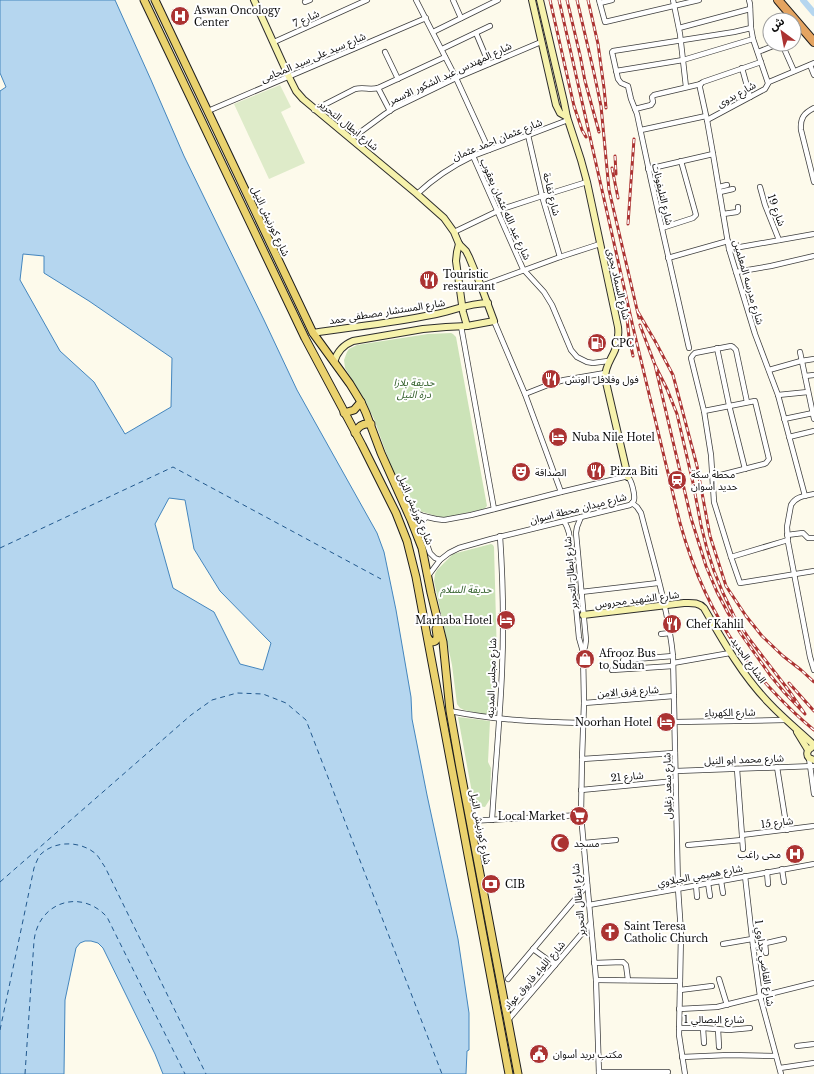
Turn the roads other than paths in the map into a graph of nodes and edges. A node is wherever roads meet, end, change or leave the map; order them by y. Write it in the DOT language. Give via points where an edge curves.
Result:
graph roads {
  1 [pos="144,0"];
  2 [pos="155,0"];
  3 [pos="254,0"];
  4 [pos="310,0"];
  5 [pos="367,0"];
  6 [pos="416,0"];
  7 [pos="453,0"];
  8 [pos="498,0"];
  9 [pos="532,0"];
  10 [pos="540,0"];
  11 [pos="612,0"];
  12 [pos="673,0"];
  13 [pos="699,0"];
  14 [pos="749,0"];
  15 [pos="778,0"];
  16 [pos="305,2"];
  17 [pos="600,2"];
  18 [pos="675,6"];
  19 [pos="750,9"];
  20 [pos="426,18"];
  21 [pos="461,18"];
  22 [pos="490,26"];
  23 [pos="679,28"];
  24 [pos="751,28"];
  25 [pos="432,32"];
  26 [pos="476,33"];
  27 [pos="753,39"];
  28 [pos="681,40"];
  29 [pos="274,42"];
  30 [pos="541,42"];
  31 [pos="814,42"];
  32 [pos="442,50"];
  33 [pos="762,50"];
  34 [pos="385,52"];
  35 [pos="758,52"];
  36 [pos="786,52"];
  37 [pos="445,57"];
  38 [pos="683,60"];
  39 [pos="761,62"];
  40 [pos="489,64"];
  41 [pos="812,64"];
  42 [pos="742,68"];
  43 [pos="616,71"];
  44 [pos="794,71"];
  45 [pos="814,75"];
  46 [pos="289,77"];
  47 [pos="456,78"];
  48 [pos="398,79"];
  49 [pos="701,84"];
  50 [pos="768,84"];
  51 [pos="686,87"];
  52 [pos="378,88"];
  53 [pos="750,97"];
  54 [pos="814,108"];
  55 [pos="635,109"];
  56 [pos="314,110"];
  57 [pos="208,111"];
  58 [pos="390,111"];
  59 [pos="707,118"];
  60 [pos="567,119"];
  61 [pos="641,130"];
  62 [pos="528,135"];
  63 [pos="350,139"];
  64 [pos="489,150"];
  65 [pos="713,154"];
  66 [pos="473,156"];
  67 [pos="681,161"];
  68 [pos="648,169"];
  69 [pos="587,182"];
  70 [pos="814,182"];
  71 [pos="727,185"];
  72 [pos="760,187"];
  73 [pos="719,189"];
  74 [pos="733,189"];
  75 [pos="417,194"];
  76 [pos="542,196"];
  77 [pos="738,207"];
  78 [pos="497,212"];
  79 [pos="723,214"];
  80 [pos="662,228"];
  81 [pos="454,232"];
  82 [pos="814,234"];
  83 [pos="779,240"];
  84 [pos="728,241"];
  85 [pos="459,244"];
  86 [pos="600,244"];
  87 [pos="729,248"];
  88 [pos="560,256"];
  89 [pos="814,256"];
  90 [pos="668,258"];
  91 [pos="523,270"];
  92 [pos="736,272"];
  93 [pos="481,286"];
  94 [pos="488,303"];
  95 [pos="462,307"];
  96 [pos="494,321"];
  97 [pos="464,326"];
  98 [pos="312,333"];
  99 [pos="689,348"];
  100 [pos="717,348"];
  101 [pos="800,352"];
  102 [pos="814,359"];
  103 [pos="608,361"];
  104 [pos="802,361"];
  105 [pos="334,362"];
  106 [pos="769,370"];
  107 [pos="605,373"];
  108 [pos="814,375"];
  109 [pos="805,376"];
  110 [pos="808,392"];
  111 [pos="524,394"];
  112 [pos="778,395"];
  113 [pos="812,398"];
  114 [pos="361,402"];
  115 [pos="748,402"];
  116 [pos="729,406"];
  117 [pos="704,410"];
  118 [pos="813,411"];
  119 [pos="344,412"];
  120 [pos="784,418"];
  121 [pos="814,419"];
  122 [pos="371,424"];
  123 [pos="814,431"];
  124 [pos="355,433"];
  125 [pos="789,437"];
  126 [pos="745,469"];
  127 [pos="628,477"];
  128 [pos="713,477"];
  129 [pos="561,492"];
  130 [pos="814,494"];
  131 [pos="805,496"];
  132 [pos="632,503"];
  133 [pos="406,508"];
  134 [pos="494,509"];
  135 [pos="426,517"];
  136 [pos="581,517"];
  137 [pos="564,521"];
  138 [pos="500,536"];
  139 [pos="787,538"];
  140 [pos="814,538"];
  141 [pos="731,557"];
  142 [pos="440,560"];
  143 [pos="814,571"];
  144 [pos="794,574"];
  145 [pos="428,576"];
  146 [pos="658,583"];
  147 [pos="581,592"];
  148 [pos="693,603"];
  149 [pos="664,606"];
  150 [pos="583,616"];
  151 [pos="438,623"];
  152 [pos="670,633"];
  153 [pos="661,634"];
  154 [pos="428,638"];
  155 [pos="583,652"];
  156 [pos="730,653"];
  157 [pos="672,656"];
  158 [pos="623,660"];
  159 [pos="673,664"];
  160 [pos="612,670"];
  161 [pos="814,670"];
  162 [pos="674,696"];
  163 [pos="584,703"];
  164 [pos="450,711"];
  165 [pos="499,719"];
  166 [pos="785,720"];
  167 [pos="675,722"];
  168 [pos="583,723"];
  169 [pos="794,728"];
  170 [pos="814,746"];
  171 [pos="808,750"];
  172 [pos="675,753"];
  173 [pos="582,759"];
  174 [pos="812,759"];
  175 [pos="812,766"];
  176 [pos="777,767"];
  177 [pos="737,769"];
  178 [pos="676,771"];
  179 [pos="675,781"];
  180 [pos="581,790"];
  181 [pos="814,794"];
  182 [pos="581,814"];
  183 [pos="492,820"];
  184 [pos="470,821"];
  185 [pos="814,826"];
  186 [pos="787,830"];
  187 [pos="742,838"];
  188 [pos="616,840"];
  189 [pos="584,843"];
  190 [pos="688,845"];
  191 [pos="743,849"];
  192 [pos="814,864"];
  193 [pos="782,870"];
  194 [pos="767,872"];
  195 [pos="745,876"];
  196 [pos="721,881"];
  197 [pos="784,882"];
  198 [pos="708,883"];
  199 [pos="768,884"];
  200 [pos="587,885"];
  201 [pos="696,885"];
  202 [pos="678,888"];
  203 [pos="723,893"];
  204 [pos="710,896"];
  205 [pos="697,897"];
  206 [pos="589,905"];
  207 [pos="590,924"];
  208 [pos="784,939"];
  209 [pos="752,940"];
  210 [pos="765,943"];
  211 [pos="723,944"];
  212 [pos="753,946"];
  213 [pos="533,949"];
  214 [pos="766,953"];
  215 [pos="594,962"];
  216 [pos="555,965"];
  217 [pos="508,979"];
  218 [pos="719,979"];
  219 [pos="596,980"];
  220 [pos="628,980"];
  221 [pos="680,981"];
  222 [pos="814,983"];
  223 [pos="712,986"];
  224 [pos="680,990"];
  225 [pos="760,996"];
  226 [pos="727,1005"];
  227 [pos="679,1009"];
  228 [pos="508,1020"];
  229 [pos="679,1028"];
  230 [pos="703,1028"];
  231 [pos="750,1028"];
  232 [pos="718,1029"];
  233 [pos="704,1043"];
  234 [pos="814,1044"];
  235 [pos="797,1046"];
  236 [pos="720,1047"];
  237 [pos="776,1056"];
  238 [pos="682,1057"];
  239 [pos="814,1063"];
  240 [pos="780,1068"];
  241 [pos="668,1072"];
  242 [pos="599,1073"];
  243 [pos="509,1074"];
  244 [pos="518,1074"];
  245 [pos="685,1074"];
  246 [pos="781,1074"];
  1 -- 119 [label="main road, شارع كورنيش النيل" via="305,338"];
  2 -- 57 [label="main road, شارع كورنيش النيل"];
  3 -- 29 [label="street, شارع ابطال التحرير"];
  4 -- 16 [label="street"];
  5 -- 29 [label="street, شارع 7"];
  6 -- 20 [label="street"];
  7 -- 21 [label="street"];
  8 -- 21 [label="street"];
  9 -- 30 [label="street, شارع السماد بحرى"];
  10 -- 60 [label="street, شارع السماد بحرى"];
  11 -- 17 [label="street"];
  12 -- 18 [label="street"];
  13 -- 18 [label="street"];
  14 -- 19 [label="street"];
  15 -- 31 [label="highway"];
  17 -- 18 [label="street" via="606,22"];
  18 -- 23 [label="street"];
  19 -- 23 [label="street"];
  19 -- 24 [label="street"];
  20 -- 25 [label="street"];
  20 -- 46 [label="street, شارع سيد على سيد المحامى"];
  21 -- 25 [label="street"];
  22 -- 26 [label="street"];
  23 -- 28 [label="street"];
  24 -- 27 [label="street"];
  24 -- 28 [label="street"];
  25 -- 32 [label="street"];
  26 -- 32 [label="street"];
  26 -- 40 [label="street"];
  27 -- 35 [label="street"];
  27 -- 38 [label="street"];
  28 -- 38 [label="street"];
  28 -- 43 [label="street, شارع التليفونات" via="613,51"];
  29 -- 46 [label="street, شارع ابطال التحرير"];
  30 -- 40 [label="street, شارع المهندس عبد الشكور الاسمر"];
  30 -- 60 [label="street, شارع السماد بحرى" via="556,105"];
  32 -- 37 [label="street"];
  33 -- 35 [label="street"];
  34 -- 48 [label="street"];
  35 -- 39 [label="street"];
  36 -- 44 [label="street"];
  37 -- 47 [label="street"];
  37 -- 48 [label="street"];
  38 -- 43 [label="street"];
  38 -- 51 [label="street"];
  39 -- 42 [label="street"];
  39 -- 50 [label="street"];
  40 -- 47 [label="street, شارع المهندس عبد الشكور الاسمر"];
  41 -- 44 [label="street, شارع بدوى"];
  41 -- 45 [label="street"];
  42 -- 49 [label="street"];
  42 -- 53 [label="street"];
  43 -- 55 [label="street, شارع التليفونات" via="619,81 628,86"];
  44 -- 50 [label="street, شارع بدوى"];
  46 -- 56 [label="street, شارع ابطال التحرير" via="299,95"];
  46 -- 57 [label="street, شارع سيد على سيد المحامى"];
  47 -- 58 [label="street, شارع المهندس عبد الشكور الاسمر"];
  47 -- 64 [label="street"];
  48 -- 52 [label="street"];
  49 -- 51 [label="street"];
  49 -- 59 [label="street, شارع مدرسه المعلمين"];
  50 -- 53 [label="street, شارع بدوى" via="765,89"];
  51 -- 55 [label="street" via="654,95 651,105"];
  52 -- 56 [label="street" via="355,88"];
  52 -- 58 [label="street"];
  53 -- 59 [label="street, شارع بدوى"];
  54 -- 70 [label="street" via="806,113 800,123"];
  55 -- 61 [label="street, شارع التليفونات"];
  56 -- 63 [label="street, شارع ابطال التحرير"];
  57 -- 98 [label="main road, شارع كورنيش النيل"];
  58 -- 63 [label="street, شارع المهندس عبد الشكور الاسمر"];
  59 -- 61 [label="street, شارع بدوى"];
  59 -- 65 [label="street, شارع مدرسه المعلمين"];
  60 -- 62 [label="street, شارع عثمان احمد عثمان"];
  60 -- 69 [label="street, شارع السماد بحرى"];
  61 -- 68 [label="street, شارع التليفونات"];
  62 -- 64 [label="street, شارع عثمان احمد عثمان"];
  62 -- 76 [label="street, شارع تفاحة"];
  63 -- 75 [label="street, شارع ابطال التحرير"];
  64 -- 66 [label="street, شارع عثمان احمد عثمان"];
  65 -- 67 [label="street"];
  65 -- 73 [label="street, شارع مدرسه المعلمين"];
  66 -- 75 [label="street, شارع عثمان احمد عثمان" via="443,172"];
  66 -- 78 [label="street, شارع عبد الله عثمان يعقوب"];
  67 -- 68 [label="street"];
  67 -- 80 [label="street" via="696,215 694,218"];
  68 -- 80 [label="street, شارع التليفونات"];
  69 -- 76 [label="street"];
  69 -- 86 [label="street, شارع السماد بحرى"];
  71 -- 73 [label="street"];
  72 -- 83 [label="street, شارع 19"];
  73 -- 74 [label="street"];
  73 -- 79 [label="street, شارع مدرسه المعلمين"];
  75 -- 81 [label="street, شارع ابطال التحرير" via="444,218"];
  76 -- 78 [label="street"];
  76 -- 88 [label="street, شارع تفاحة"];
  77 -- 79 [label="street" via="738,212"];
  78 -- 81 [label="street"];
  78 -- 91 [label="street, شارع عبد الله عثمان يعقوب"];
  79 -- 84 [label="street, شارع مدرسه المعلمين"];
  80 -- 90 [label="street, شارع التليفونات"];
  81 -- 85 [label="street, شارع ابطال التحرير"];
  82 -- 83 [label="street"];
  83 -- 87 [label="street"];
  84 -- 87 [label="street, شارع مدرسه المعلمين"];
  84 -- 90 [label="street"];
  85 -- 93 [label="street, شارع ابطال التحرير" via="468,254"];
  85 -- 95 [label="street, شارع ابطال التحرير" via="456,256"];
  86 -- 88 [label="street"];
  86 -- 103 [label="street, شارع السماد بحرى" via="619,333"];
  87 -- 92 [label="street, شارع مدرسه المعلمين"];
  88 -- 91 [label="street"];
  89 -- 92 [label="street"];
  90 -- 99 [label="street, شارع التليفونات"];
  91 -- 93 [label="street"];
  91 -- 103 [label="street, شارع عبد الله عثمان يعقوب" via="544,292 567,343 577,357 593,363"];
  92 -- 106 [label="street, شارع مدرسه المعلمين"];
  93 -- 94 [label="street, شارع ابطال التحرير"];
  94 -- 95 [label="street, شارع المستشار مصطفى حمد"];
  94 -- 96 [label="street, شارع ابطال التحرير"];
  95 -- 97 [label="street, شارع ابطال التحرير"];
  95 -- 98 [label="street, شارع المستشار مصطفى حمد" via="432,315"];
  96 -- 97 [label="street"];
  96 -- 111 [label="street, شارع ابطال التحرير"];
  97 -- 105 [label="street" via="422,329 353,340 340,350"];
  97 -- 134 [label="street"];
  98 -- 105 [label="main road, شارع كورنيش النيل"];
  100 -- 115 [label="street" via="733,346 736,350"];
  100 -- 116 [label="street"];
  100 -- 117 [label="street" via="695,353 691,358"];
  101 -- 104 [label="street"];
  102 -- 104 [label="street"];
  103 -- 107 [label="street, شارع السماد بحرى"];
  104 -- 106 [label="street"];
  104 -- 109 [label="street"];
  105 -- 114 [label="main road, شارع كورنيش النيل"];
  106 -- 112 [label="street, شارع مدرسه المعلمين"];
  107 -- 111 [label="street" via="564,380"];
  107 -- 127 [label="street, شارع السماد بحرى"];
  108 -- 109 [label="street"];
  109 -- 110 [label="street"];
  110 -- 112 [label="street"];
  110 -- 113 [label="street"];
  111 -- 129 [label="street, شارع ابطال التحرير"];
  112 -- 120 [label="street, شارع مدرسه المعلمين"];
  113 -- 118 [label="street"];
  114 -- 119 [label="main road" via="354,410"];
  114 -- 122 [label="main road, شارع كورنيش النيل"];
  115 -- 116 [label="street"];
  115 -- 126 [label="street" via="756,402 769,456 764,464"];
  116 -- 117 [label="street"];
  116 -- 126 [label="street"];
  117 -- 128 [label="street"];
  118 -- 120 [label="street"];
  118 -- 121 [label="street"];
  119 -- 124 [label="main road, شارع كورنيش النيل"];
  120 -- 125 [label="street, شارع مدرسه المعلمين"];
  122 -- 124 [label="main road" via="362,425"];
  122 -- 133 [label="main road, شارع كورنيش النيل" via="387,468"];
  123 -- 125 [label="street"];
  124 -- 154 [label="main road, شارع كورنيش النيل" via="396,513 406,541"];
  125 -- 131 [label="street, شارع مدرسه المعلمين"];
  126 -- 128 [label="street"];
  127 -- 129 [label="street, شارع ميدان محطة اسوان"];
  127 -- 132 [label="street, شارع ميدان محطة اسوان" via="634,498"];
  128 -- 141 [label="street" via="715,506"];
  129 -- 134 [label="street, شارع ميدان محطة اسوان"];
  130 -- 131 [label="street"];
  131 -- 139 [label="street" via="795,499 791,505"];
  132 -- 136 [label="street, شارع ميدان محطة اسوان"];
  132 -- 146 [label="street, شارع سعد زغلول" via="641,513"];
  133 -- 135 [label="street, شارع ميدان محطة اسوان"];
  133 -- 145 [label="main road, شارع كورنيش النيل" via="422,548"];
  134 -- 135 [label="street, شارع ميدان محطة اسوان" via="444,520"];
  135 -- 142 [label="street" via="421,528 430,553"];
  136 -- 137 [label="street, شارع ميدان محطة اسوان"];
  136 -- 147 [label="street, شارع ابطال التحرير" via="576,530"];
  137 -- 138 [label="street, شارع ميدان محطة اسوان"];
  137 -- 155 [label="street, شارع ابطال التحرير" via="569,533 579,638"];
  138 -- 142 [label="street, شارع ميدان محطة اسوان" via="459,548"];
  138 -- 165 [label="street, شارع مجلس المدينه" via="502,670"];
  139 -- 140 [label="street" via="803,533 808,538"];
  139 -- 141 [label="street"];
  139 -- 144 [label="street"];
  141 -- 144 [label="street" via="740,583"];
  142 -- 145 [label="street, شارع ميدان محطة اسوان"];
  143 -- 144 [label="street"];
  144 -- 161 [label="street"];
  145 -- 151 [label="main road, شارع كورنيش النيل"];
  146 -- 147 [label="street"];
  146 -- 149 [label="street, شارع سعد زغلول"];
  147 -- 150 [label="street, شارع ابطال التحرير"];
  148 -- 149 [label="street, شارع الشهيد محروس"];
  148 -- 156 [label="street, الشارع الجديد" via="704,608"];
  149 -- 150 [label="street, شارع الشهيد محروس"];
  149 -- 152 [label="street, شارع سعد زغلول"];
  150 -- 155 [label="street, شارع ابطال التحرير" via="586,643"];
  151 -- 154 [label="main road" via="436,640 431,642"];
  151 -- 164 [label="main road, شارع كورنيش النيل" via="444,652"];
  152 -- 153 [label="street"];
  152 -- 157 [label="street, شارع سعد زغلول"];
  154 -- 243 [label="main road, شارع كورنيش النيل"];
  155 -- 163 [label="street, شارع ابطال التحرير"];
  156 -- 159 [label="street"];
  156 -- 166 [label="street, الشارع الجديد" via="755,688"];
  157 -- 158 [label="street"];
  157 -- 159 [label="street, شارع سعد زغلول"];
  159 -- 160 [label="street"];
  159 -- 162 [label="street, شارع سعد زغلول"];
  162 -- 163 [label="street, شارع فرق الامن"];
  162 -- 167 [label="street, شارع سعد زغلول"];
  163 -- 168 [label="street, شارع ابطال التحرير"];
  164 -- 165 [label="street"];
  164 -- 184 [label="main road, شارع كورنيش النيل"];
  165 -- 168 [label="street"];
  165 -- 183 [label="street, شارع مجلس المدينه"];
  166 -- 167 [label="street, شارع الكهرباء"];
  166 -- 169 [label="street, الشارع الجديد"];
  167 -- 172 [label="street, شارع سعد زغلول"];
  168 -- 173 [label="street, شارع ابطال التحرير"];
  169 -- 170 [label="street, الشارع الجديد"];
  169 -- 171 [label="street, الشارع الجديد"];
  170 -- 171 [label="street"];
  171 -- 174 [label="street" via="807,754"];
  172 -- 173 [label="street"];
  172 -- 178 [label="street, شارع سعد زغلول"];
  173 -- 180 [label="street, شارع ابطال التحرير"];
  174 -- 175 [label="street"];
  175 -- 176 [label="street, شارع محمد ابو النيل"];
  175 -- 181 [label="street"];
  176 -- 177 [label="street, شارع محمد ابو النيل"];
  176 -- 186 [label="street"];
  177 -- 178 [label="street, شارع محمد ابو النيل"];
  177 -- 187 [label="street"];
  178 -- 179 [label="street, شارع سعد زغلول"];
  179 -- 180 [label="street, شارع 21"];
  179 -- 202 [label="street, شارع سعد زغلول"];
  180 -- 182 [label="street, شارع ابطال التحرير"];
  182 -- 183 [label="street"];
  182 -- 189 [label="street, شارع ابطال التحرير"];
  183 -- 184 [label="street"];
  184 -- 228 [label="main road, شارع كورنيش النيل"];
  185 -- 186 [label="street, شارع 15"];
  186 -- 187 [label="street, شارع 15"];
  187 -- 190 [label="street, شارع 15"];
  187 -- 191 [label="street"];
  188 -- 189 [label="street"];
  189 -- 200 [label="street, شارع ابطال التحرير"];
  192 -- 193 [label="street, شارع هميمي الجبلاوي"];
  193 -- 194 [label="street, شارع هميمي الجبلاوي"];
  193 -- 197 [label="street"];
  194 -- 195 [label="street, شارع هميمي الجبلاوي"];
  194 -- 199 [label="street"];
  195 -- 196 [label="street, شارع هميمي الجبلاوي"];
  195 -- 209 [label="street, شارع القاضي جداوي 1"];
  196 -- 198 [label="street, شارع هميمي الجبلاوي"];
  196 -- 203 [label="street"];
  198 -- 201 [label="street, شارع هميمي الجبلاوي"];
  198 -- 204 [label="street"];
  200 -- 206 [label="street, شارع ابطال التحرير"];
  200 -- 213 [label="street"];
  201 -- 202 [label="street, شارع هميمي الجبلاوي"];
  201 -- 205 [label="street"];
  202 -- 206 [label="street, شارع هميمي الجبلاوي"];
  202 -- 221 [label="street, شارع سعد زغلول" via="681,933"];
  206 -- 207 [label="street, شارع ابطال التحرير"];
  207 -- 215 [label="street, شارع ابطال التحرير"];
  207 -- 216 [label="street, شارع اللواء فاروق عواد"];
  208 -- 210 [label="street"];
  209 -- 211 [label="street"];
  209 -- 212 [label="street, شارع القاضي جداوي 1"];
  210 -- 212 [label="street"];
  210 -- 214 [label="street"];
  212 -- 225 [label="street, شارع القاضي جداوي 1"];
  213 -- 216 [label="street"];
  213 -- 217 [label="street"];
  215 -- 219 [label="street, شارع ابطال التحرير"];
  215 -- 220 [label="street" via="623,962 626,965"];
  216 -- 228 [label="street, شارع اللواء فاروق عواد"];
  218 -- 226 [label="street"];
  219 -- 220 [label="street"];
  219 -- 242 [label="street, شارع ابطال التحرير"];
  220 -- 221 [label="street"];
  221 -- 224 [label="street, شارع سعد زغلول"];
  222 -- 225 [label="street"];
  223 -- 224 [label="street"];
  224 -- 227 [label="street, شارع سعد زغلول"];
  225 -- 226 [label="street"];
  225 -- 237 [label="street, شارع القاضي جداوي 1"];
  226 -- 227 [label="street"];
  227 -- 229 [label="street, شارع سعد زغلول"];
  228 -- 244 [label="main road, شارع كورنيش النيل"];
  229 -- 230 [label="street, شارع البصالي 1"];
  229 -- 238 [label="street, شارع سعد زغلول"];
  230 -- 232 [label="street, شارع البصالي 1"];
  230 -- 233 [label="street"];
  231 -- 232 [label="street, شارع البصالي 1"];
  232 -- 236 [label="street"];
  234 -- 235 [label="street"];
  237 -- 238 [label="street"];
  237 -- 240 [label="street, شارع القاضي جداوي 1"];
  238 -- 245 [label="street, شارع سعد زغلول"];
  239 -- 240 [label="street"];
  240 -- 246 [label="street, شارع القاضي جداوي 1"];
  241 -- 242 [label="street"];
}
